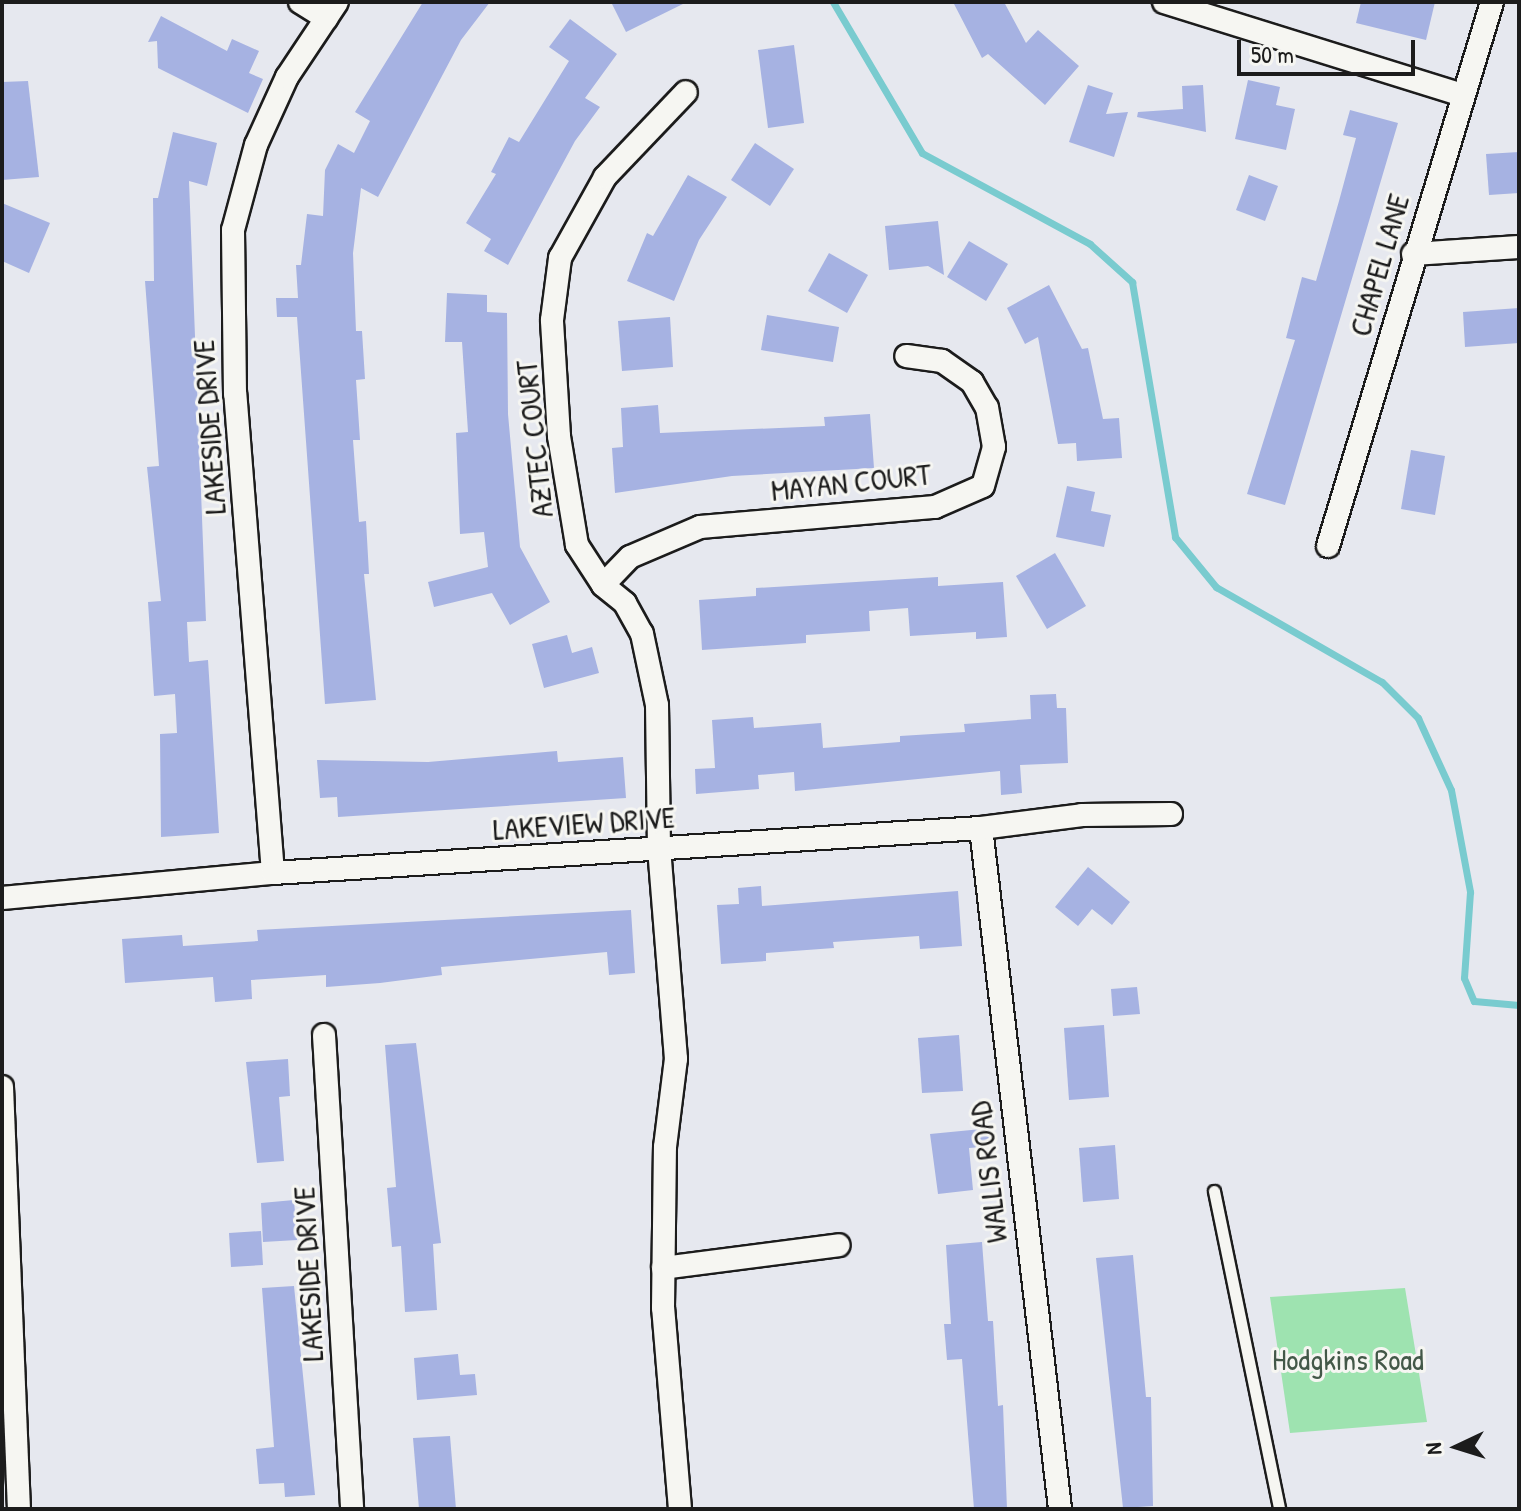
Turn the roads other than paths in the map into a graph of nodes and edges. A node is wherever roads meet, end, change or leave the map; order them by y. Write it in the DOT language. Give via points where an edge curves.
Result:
graph roads {
  1 [pos="300,2"];
  2 [pos="1164,2"];
  3 [pos="1492,2"];
  4 [pos="332,10"];
  5 [pos="686,92"];
  6 [pos="1460,94"];
  7 [pos="1519,247"];
  8 [pos="1413,254"];
  9 [pos="906,356"];
  10 [pos="1328,546"];
  11 [pos="603,585"];
  12 [pos="1171,814"];
  13 [pos="981,828"];
  14 [pos="659,848"];
  15 [pos="273,873"];
  16 [pos="2,898"];
  17 [pos="324,1035"];
  18 [pos="2,1087"];
  19 [pos="1214,1191"];
  20 [pos="839,1245"];
  21 [pos="663,1268"];
  22 [pos="19,1509"];
  23 [pos="352,1509"];
  24 [pos="680,1509"];
  25 [pos="1060,1509"];
  26 [pos="1279,1509"];
  1 -- 4 [label="street"];
  2 -- 6 [label="street"];
  3 -- 6 [label="street, CHAPEL LANE"];
  4 -- 15 [label="street, LAKESIDE DRIVE" via="287,77 256,145 233,230 235,394"];
  5 -- 11 [label="street, AZTEC COURT" via="605,177 560,258 554,288 567,508 577,545"];
  6 -- 8 [label="street, CHAPEL LANE"];
  7 -- 8 [label="street"];
  8 -- 10 [label="street, CHAPEL LANE"];
  9 -- 11 [label="street, MAYAN COURT" via="942,361 972,382 987,408 994,447 983,486 935,507 700,527 630,557"];
  11 -- 14 [label="street, AZTEC COURT" via="625,603 642,634 651,669 657,705"];
  12 -- 13 [label="street, LAKEVIEW DRIVE" via="1082,815"];
  13 -- 14 [label="street, LAKEVIEW DRIVE"];
  13 -- 25 [label="street, WALLIS ROAD"];
  14 -- 15 [label="street, LAKEVIEW DRIVE"];
  14 -- 21 [label="street, AZTEC COURT" via="676,1059 665,1147"];
  15 -- 16 [label="street, LAKEVIEW DRIVE"];
  17 -- 23 [label="street, LAKESIDE DRIVE"];
  18 -- 22 [label="street"];
  19 -- 26 [label="lane"];
  20 -- 21 [label="street"];
  21 -- 24 [label="street, AZTEC COURT"];
}
